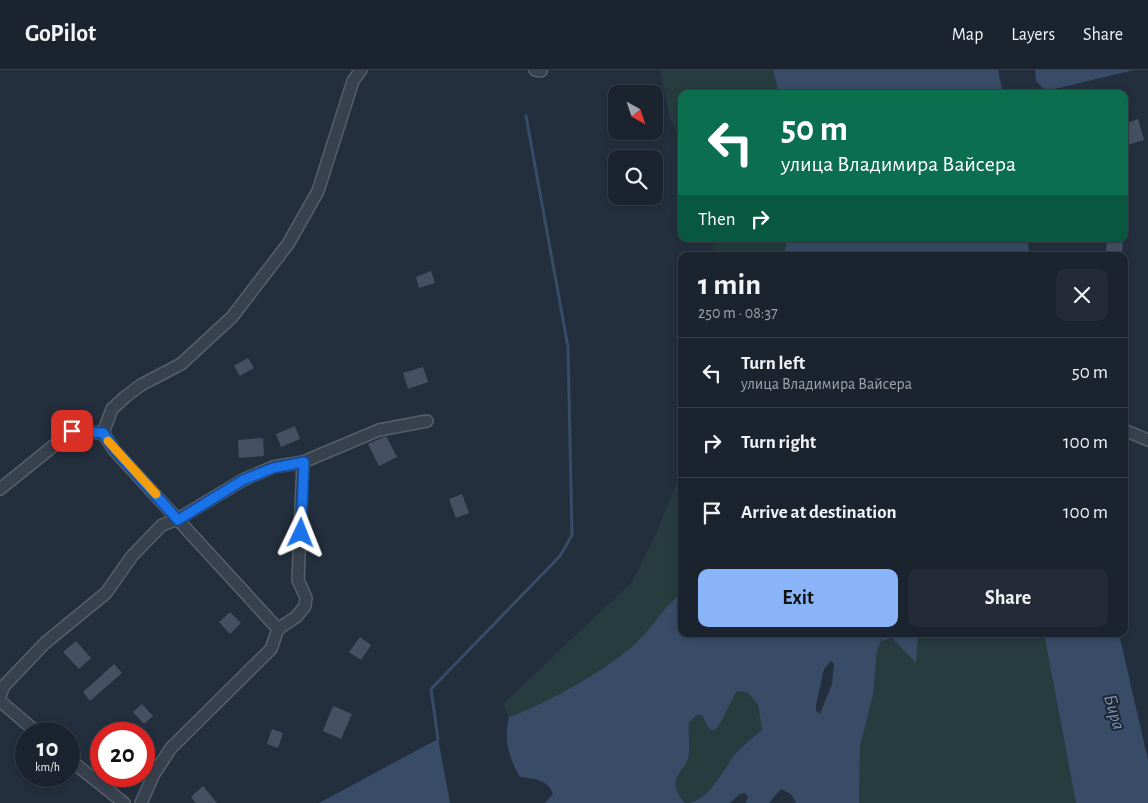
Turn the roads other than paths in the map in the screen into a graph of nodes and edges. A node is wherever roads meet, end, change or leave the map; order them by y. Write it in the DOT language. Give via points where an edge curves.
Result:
graph roads {
  1 [pos="361,70"];
  2 [pos="427,421"];
  3 [pos="1128,432"];
  4 [pos="103,433"];
  5 [pos="1148,440"];
  6 [pos="304,462"];
  7 [pos="0,489"];
  8 [pos="178,520"];
  9 [pos="278,629"];
  10 [pos="0,696"];
  11 [pos="0,701"];
  12 [pos="25,722"];
  13 [pos="80,768"];
  14 [pos="124,803"];
  15 [pos="141,803"];
  1 -- 4 [label="street" via="353,81 318,191 288,244 232,318 181,364 125,397 112,409"];
  2 -- 6 [label="street" via="379,430"];
  3 -- 5 [label="street"];
  4 -- 7 [label="street" via="72,431"];
  4 -- 8 [label="street"];
  6 -- 8 [label="street" via="273,468 243,480"];
  6 -- 9 [label="street" via="298,580 306,598 305,606"];
  8 -- 9 [label="street"];
  8 -- 10 [label="street" via="162,525 132,556 106,593 45,643 4,686"];
  9 -- 15 [label="street" via="271,649 171,748"];
  11 -- 12 [label="street"];
  13 -- 14 [label="street"];
}
